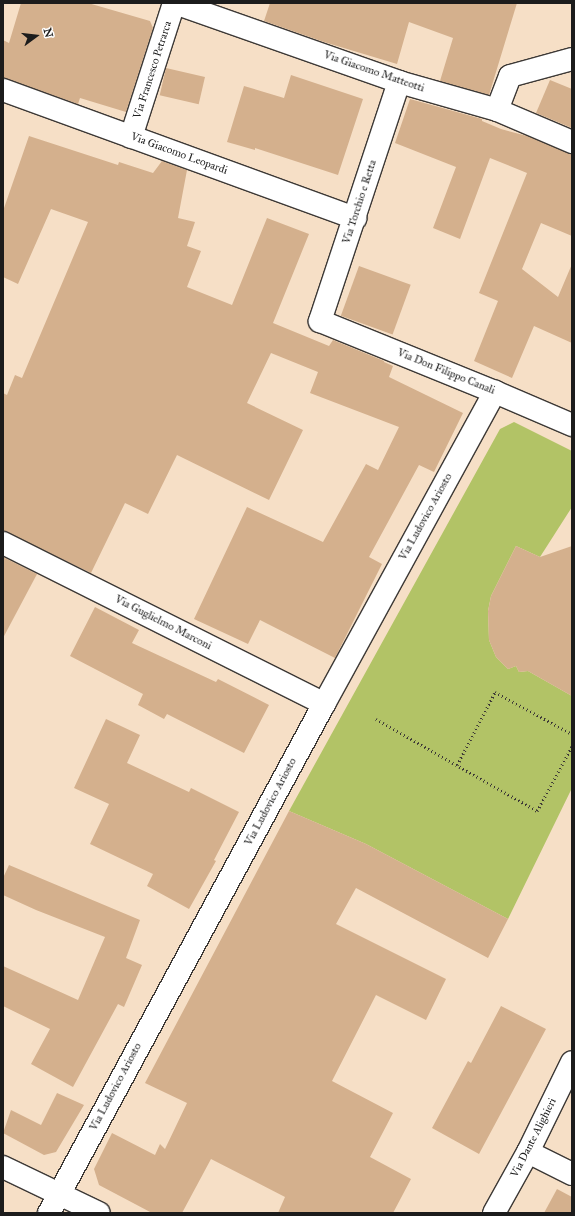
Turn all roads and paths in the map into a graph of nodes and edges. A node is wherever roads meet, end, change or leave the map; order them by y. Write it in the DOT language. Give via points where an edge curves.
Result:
graph roads {
  1 [pos="175,3"];
  2 [pos="572,59"];
  3 [pos="399,82"];
  4 [pos="3,90"];
  5 [pos="497,110"];
  6 [pos="131,137"];
  7 [pos="572,142"];
  8 [pos="355,218"];
  9 [pos="320,321"];
  10 [pos="495,392"];
  11 [pos="572,425"];
  12 [pos="3,543"];
  13 [pos="324,704"];
  14 [pos="376,719"];
  15 [pos="572,734"];
  16 [pos="572,746"];
  17 [pos="457,765"];
  18 [pos="572,1062"];
  19 [pos="528,1152"];
  20 [pos="3,1167"];
  21 [pos="572,1174"];
  22 [pos="58,1193"];
  23 [pos="49,1213"];
  24 [pos="99,1213"];
  25 [pos="494,1213"];
  1 -- 3 [label="street, Via Giacomo Matteotti"];
  1 -- 6 [label="street, Via Francesco Petrarca"];
  2 -- 5 [label="street" via="510,76"];
  3 -- 5 [label="street, Via Giacomo Matteotti"];
  3 -- 8 [label="street, Via Torchio e Retta"];
  4 -- 6 [label="street, Via Giacomo Leopardi"];
  5 -- 7 [label="street, Via Giacomo Matteotti"];
  6 -- 8 [label="street, Via Giacomo Leopardi"];
  8 -- 9 [label="street, Via Torchio e Retta"];
  9 -- 10 [label="street, Via Don Filippo Canali"];
  10 -- 11 [label="street, Via Don Filippo Canali"];
  10 -- 13 [label="street, Via Ludovico Ariosto"];
  12 -- 13 [label="street, Via Guglielmo Marconi"];
  13 -- 22 [label="street, Via Ludovico Ariosto"];
  14 -- 17 [label="path"];
  15 -- 17 [label="path" via="495,692"];
  16 -- 17 [label="path" via="537,811"];
  18 -- 19 [label="street, Via Dante Alighieri"];
  19 -- 21 [label="street"];
  19 -- 25 [label="street, Via Dante Alighieri"];
  20 -- 22 [label="street"];
  22 -- 23 [label="street, Via Ludovico Ariosto"];
  22 -- 24 [label="street"];
}
